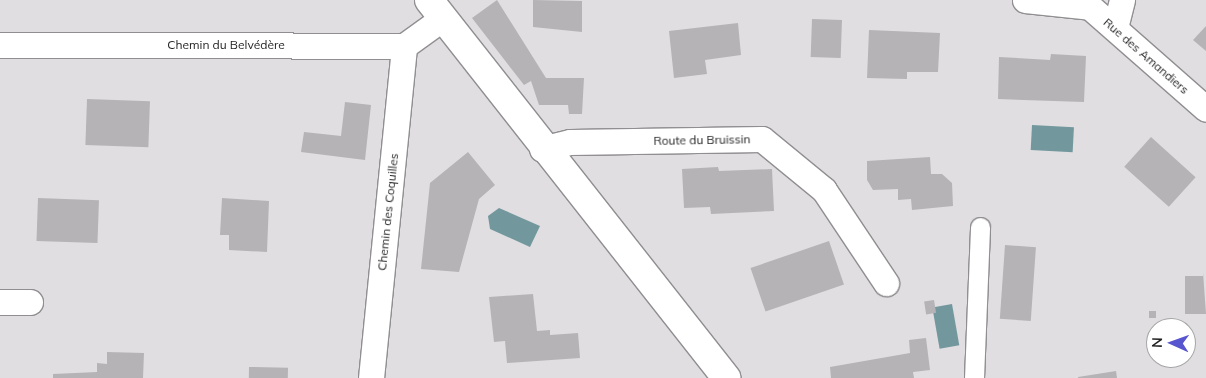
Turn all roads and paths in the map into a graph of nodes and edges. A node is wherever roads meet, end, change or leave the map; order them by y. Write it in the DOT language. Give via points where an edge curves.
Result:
graph roads {
  1 [pos="1025,0"];
  2 [pos="1122,0"];
  3 [pos="436,9"];
  4 [pos="1115,28"];
  5 [pos="0,45"];
  6 [pos="404,46"];
  7 [pos="1206,109"];
  8 [pos="542,149"];
  9 [pos="980,227"];
  10 [pos="886,283"];
  11 [pos="0,302"];
  12 [pos="30,302"];
  13 [pos="371,378"];
  14 [pos="726,378"];
  15 [pos="974,378"];
  1 -- 4 [label="street, Rue des Amandiers" via="1090,7"];
  2 -- 4 [label="street"];
  3 -- 6 [label="street"];
  3 -- 8 [label="street"];
  4 -- 7 [label="street, Rue des Amandiers"];
  5 -- 6 [label="street, Chemin du Belvédère"];
  6 -- 13 [label="street, Chemin des Coquilles"];
  8 -- 10 [label="street, Route du Bruissin" via="570,142 762,139 824,190"];
  8 -- 14 [label="street"];
  9 -- 15 [label="street"];
  11 -- 12 [label="street"];
}
